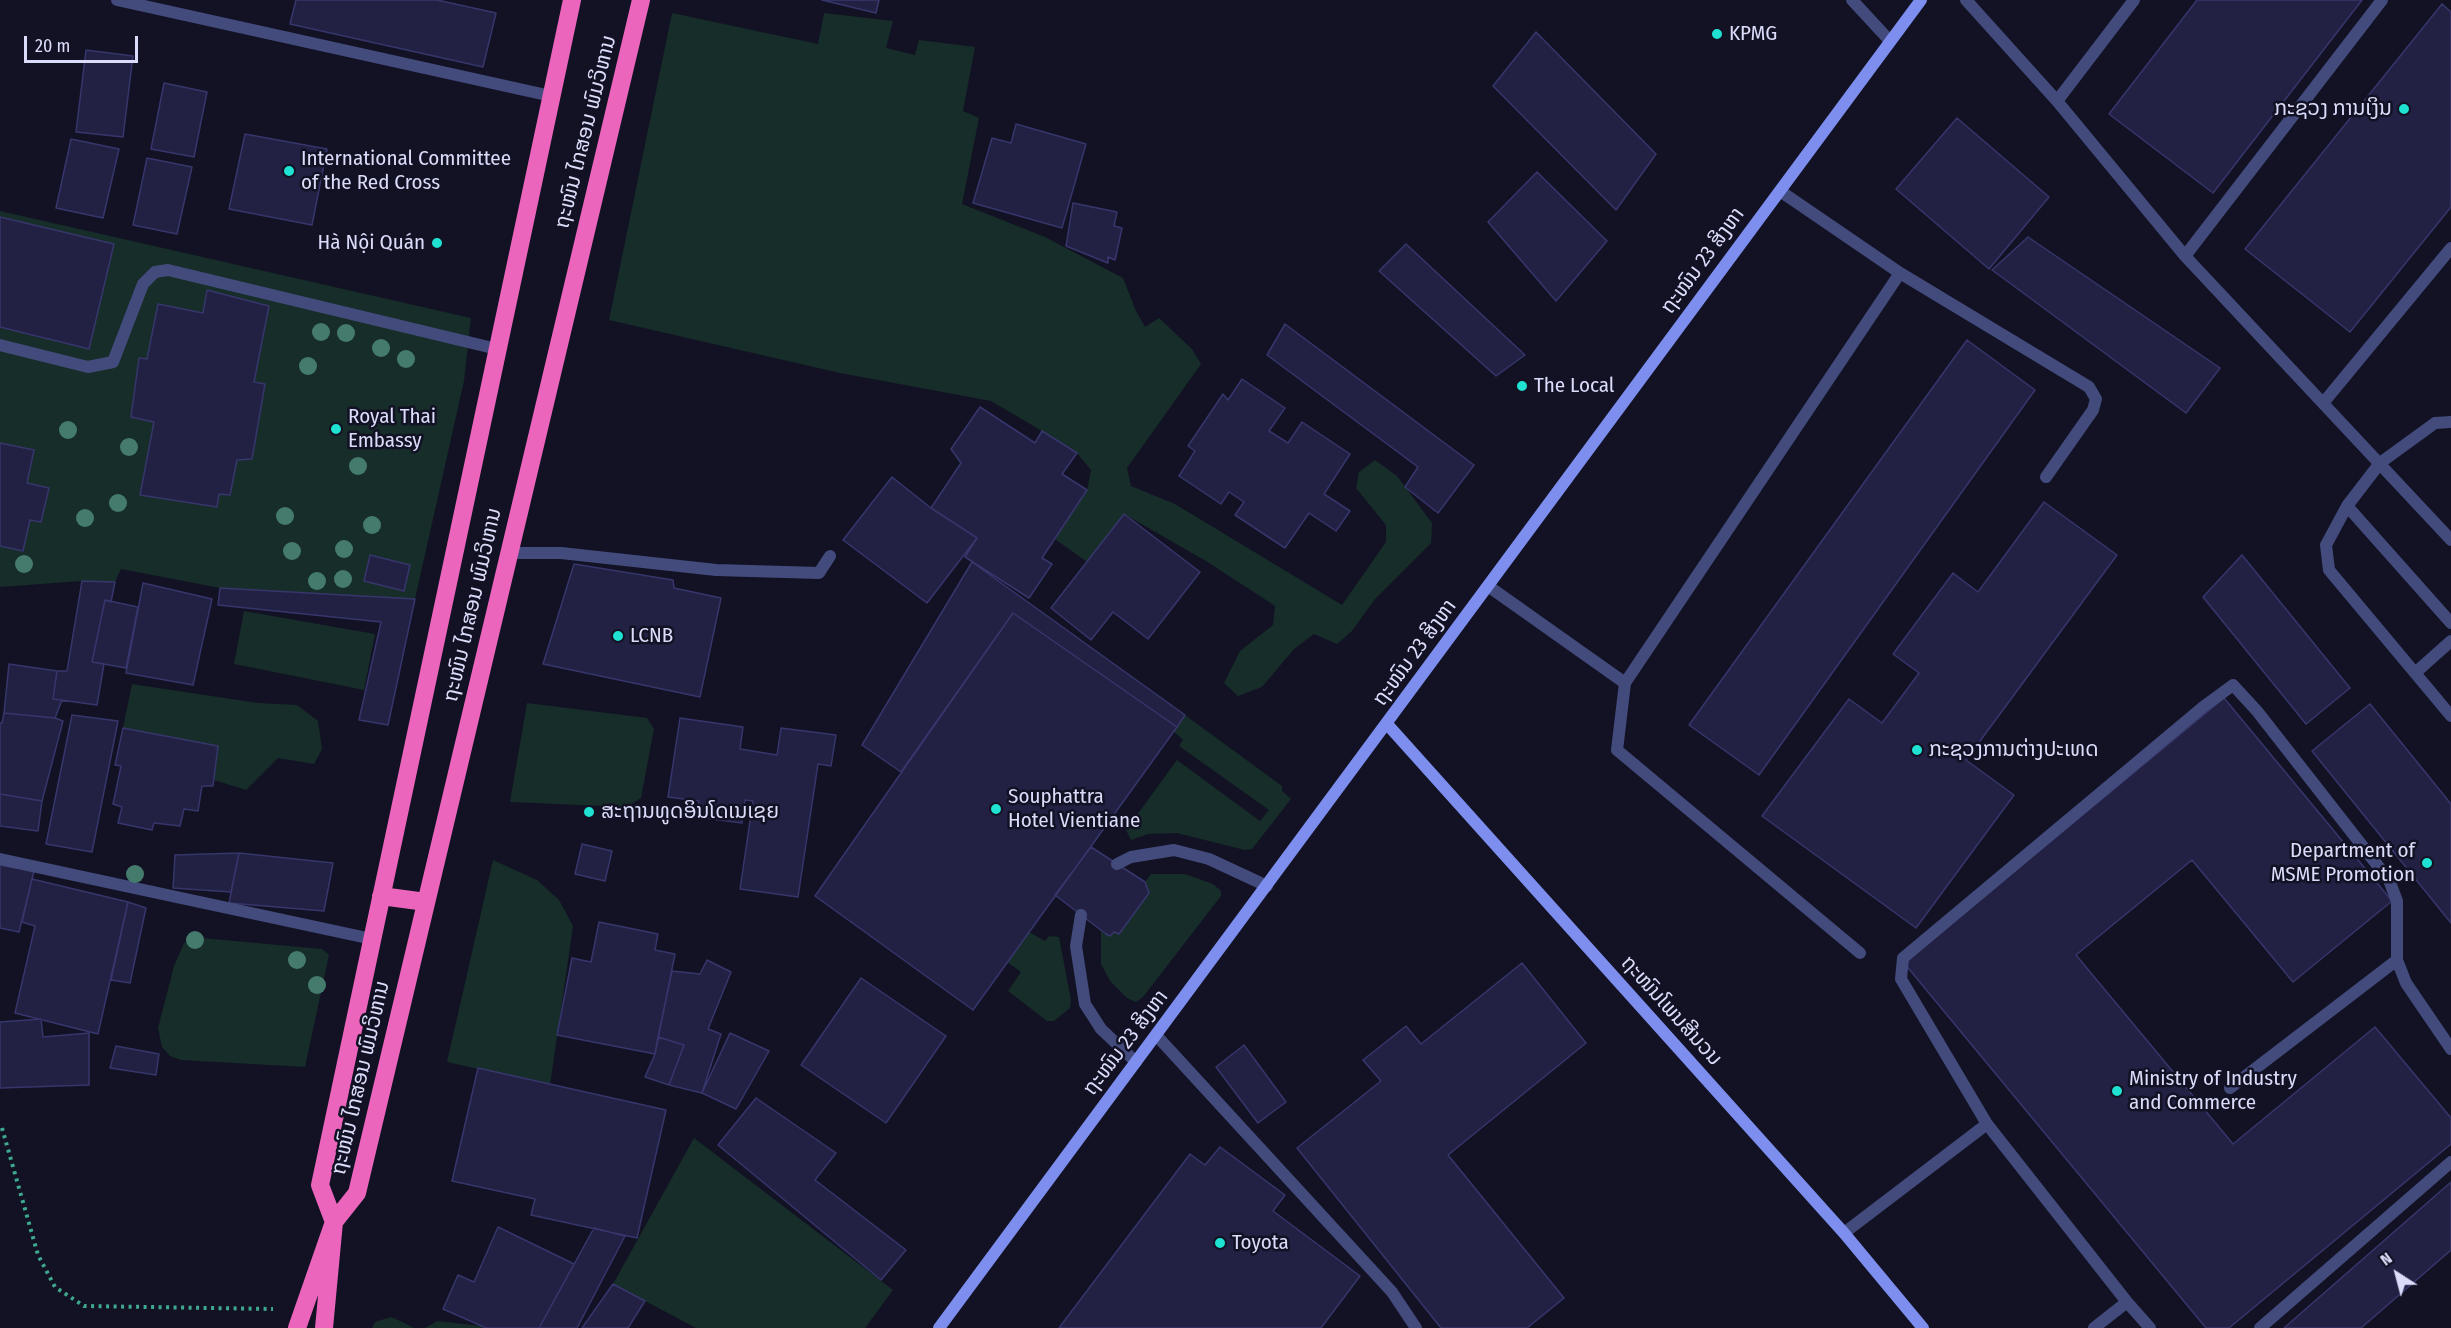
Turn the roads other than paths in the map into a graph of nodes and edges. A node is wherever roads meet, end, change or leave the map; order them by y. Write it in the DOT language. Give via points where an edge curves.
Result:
graph roads {
  1 [pos="117,0"];
  2 [pos="572,0"];
  3 [pos="641,0"];
  4 [pos="1852,0"];
  5 [pos="1921,0"];
  6 [pos="1966,0"];
  7 [pos="2134,0"];
  8 [pos="2382,0"];
  9 [pos="1890,41"];
  10 [pos="551,96"];
  11 [pos="2057,101"];
  12 [pos="1780,191"];
  13 [pos="2451,248"];
  14 [pos="2185,256"];
  15 [pos="1900,273"];
  16 [pos="0,345"];
  17 [pos="497,349"];
  18 [pos="2324,402"];
  19 [pos="2451,422"];
  20 [pos="2380,463"];
  21 [pos="2046,477"];
  22 [pos="2347,506"];
  23 [pos="2451,540"];
  24 [pos="509,553"];
  25 [pos="830,556"];
  26 [pos="1488,586"];
  27 [pos="2451,623"];
  28 [pos="2451,641"];
  29 [pos="2415,673"];
  30 [pos="1625,683"];
  31 [pos="2451,716"];
  32 [pos="1387,724"];
  33 [pos="0,859"];
  34 [pos="1117,864"];
  35 [pos="1267,886"];
  36 [pos="381,896"];
  37 [pos="426,902"];
  38 [pos="1081,915"];
  39 [pos="372,939"];
  40 [pos="1860,953"];
  41 [pos="2397,960"];
  42 [pos="1156,1035"];
  43 [pos="2451,1049"];
  44 [pos="1136,1062"];
  45 [pos="2230,1088"];
  46 [pos="1987,1124"];
  47 [pos="2451,1162"];
  48 [pos="334,1222"];
  49 [pos="1844,1233"];
  50 [pos="2127,1302"];
  51 [pos="297,1328"];
  52 [pos="324,1328"];
  53 [pos="939,1328"];
  54 [pos="1416,1328"];
  55 [pos="1923,1328"];
  56 [pos="2094,1328"];
  57 [pos="2150,1328"];
  58 [pos="2260,1328"];
  1 -- 10 [label="street"];
  2 -- 10 [label="highway, ຖະໜົນ ໄກສອນ ພົມວິຫານ"];
  3 -- 24 [label="highway, ຖະໜົນ ໄກສອນ ພົມວິຫານ"];
  4 -- 9 [label="street"];
  5 -- 9 [label="main road, ຖະໜົນ 23 ສິງຫາ"];
  6 -- 11 [label="street"];
  7 -- 11 [label="street"];
  8 -- 14 [label="street"];
  9 -- 12 [label="main road, ຖະໜົນ 23 ສິງຫາ"];
  10 -- 17 [label="highway, ຖະໜົນ ໄກສອນ ພົມວິຫານ"];
  11 -- 14 [label="street"];
  12 -- 15 [label="street"];
  12 -- 26 [label="main road, ຖະໜົນ 23 ສິງຫາ"];
  13 -- 18 [label="street"];
  14 -- 18 [label="street"];
  15 -- 21 [label="street" via="2090,387 2096,399 2092,410"];
  15 -- 30 [label="street"];
  16 -- 17 [label="street" via="88,367 113,362 143,284 155,272 168,270"];
  17 -- 36 [label="highway, ຖະໜົນ ໄກສອນ ພົມວິຫານ"];
  18 -- 20 [label="street"];
  19 -- 20 [label="street" via="2435,423"];
  20 -- 22 [label="street"];
  20 -- 23 [label="street"];
  22 -- 27 [label="street"];
  22 -- 29 [label="street" via="2326,545 2329,570"];
  24 -- 25 [label="street" via="561,553 716,570 819,573"];
  24 -- 37 [label="highway, ຖະໜົນ ໄກສອນ ພົມວິຫານ"];
  26 -- 30 [label="street"];
  26 -- 32 [label="main road, ຖະໜົນ 23 ສິງຫາ"];
  28 -- 29 [label="street"];
  29 -- 31 [label="street"];
  30 -- 40 [label="street" via="1617,750"];
  32 -- 35 [label="main road, ຖະໜົນ 23 ສິງຫາ"];
  32 -- 49 [label="main road, ຖະໜົນໂພນສີນວນ"];
  33 -- 39 [label="street"];
  34 -- 35 [label="street" via="1131,857 1174,850 1209,859"];
  35 -- 42 [label="main road, ຖະໜົນ 23 ສິງຫາ"];
  36 -- 37 [label="highway"];
  36 -- 39 [label="highway, ຖະໜົນ ໄກສອນ ພົມວິຫານ"];
  37 -- 48 [label="highway, ຖະໜົນ ໄກສອນ ພົມວິຫານ" via="357,1193"];
  38 -- 44 [label="street" via="1076,946 1085,1004 1101,1029"];
  39 -- 48 [label="highway, ຖະໜົນ ໄກສອນ ພົມວິຫານ" via="320,1185"];
  41 -- 43 [label="street" via="2406,983"];
  41 -- 45 [label="street"];
  41 -- 46 [label="street" via="2397,901 2389,879 2233,686 1903,958 1901,979"];
  42 -- 44 [label="main road, ຖະໜົນ 23 ສິງຫາ"];
  42 -- 54 [label="street" via="1392,1292"];
  44 -- 53 [label="main road, ຖະໜົນ 23 ສິງຫາ"];
  46 -- 49 [label="street"];
  46 -- 50 [label="street"];
  47 -- 58 [label="street"];
  48 -- 51 [label="highway"];
  48 -- 52 [label="highway"];
  49 -- 55 [label="main road, ຖະໜົນໂພນສີນວນ"];
  50 -- 56 [label="street"];
  50 -- 57 [label="street"];
}
